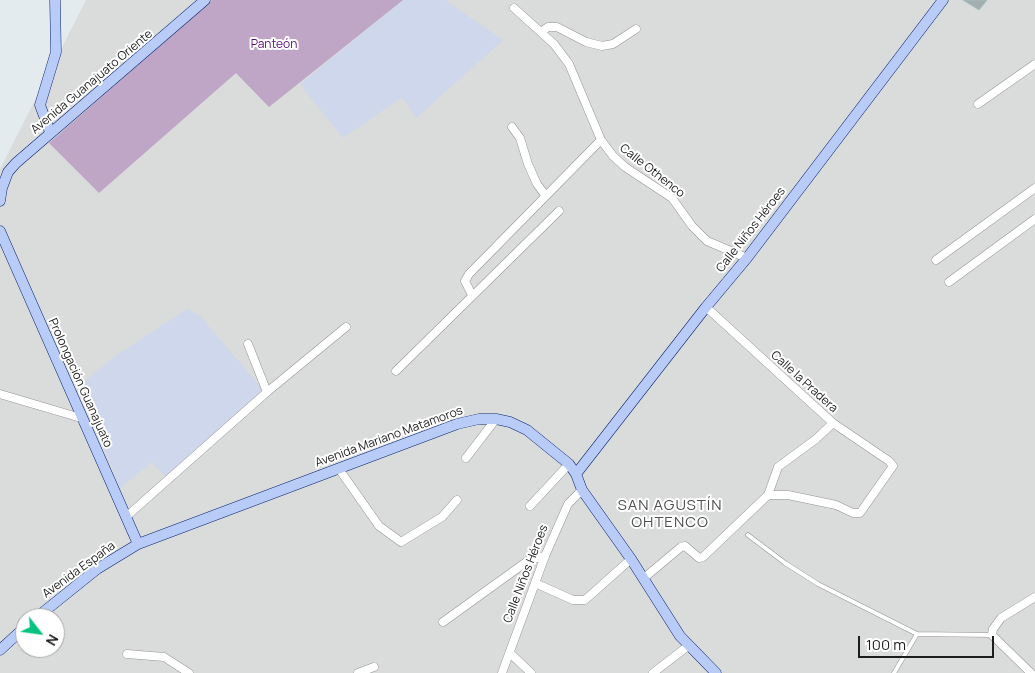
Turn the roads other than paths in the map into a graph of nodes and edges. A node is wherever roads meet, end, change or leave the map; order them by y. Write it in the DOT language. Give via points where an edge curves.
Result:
graph roads {
  1 [pos="55,0"];
  2 [pos="205,0"];
  3 [pos="943,0"];
  4 [pos="514,8"];
  5 [pos="636,29"];
  6 [pos="541,32"];
  7 [pos="1035,64"];
  8 [pos="978,104"];
  9 [pos="512,127"];
  10 [pos="50,132"];
  11 [pos="601,140"];
  12 [pos="1035,188"];
  13 [pos="545,195"];
  14 [pos="0,201"];
  15 [pos="559,211"];
  16 [pos="1035,218"];
  17 [pos="0,231"];
  18 [pos="747,258"];
  19 [pos="936,260"];
  20 [pos="949,282"];
  21 [pos="472,295"];
  22 [pos="706,307"];
  23 [pos="346,327"];
  24 [pos="248,344"];
  25 [pos="396,371"];
  26 [pos="267,392"];
  27 [pos="0,394"];
  28 [pos="81,418"];
  29 [pos="496,419"];
  30 [pos="833,423"];
  31 [pos="466,458"];
  32 [pos="569,464"];
  33 [pos="339,469"];
  34 [pos="576,474"];
  35 [pos="582,490"];
  36 [pos="768,495"];
  37 [pos="457,500"];
  38 [pos="530,506"];
  39 [pos="127,516"];
  40 [pos="748,535"];
  41 [pos="138,544"];
  42 [pos="545,556"];
  43 [pos="631,559"];
  44 [pos="644,578"];
  45 [pos="535,583"];
  46 [pos="1035,598"];
  47 [pos="48,608"];
  48 [pos="444,622"];
  49 [pos="917,634"];
  50 [pos="992,635"];
  51 [pos="15,636"];
  52 [pos="688,646"];
  53 [pos="1,648"];
  54 [pos="128,654"];
  55 [pos="510,654"];
  56 [pos="374,667"];
  57 [pos="189,673"];
  58 [pos="358,673"];
  59 [pos="502,673"];
  60 [pos="531,673"];
  61 [pos="653,673"];
  62 [pos="716,673"];
  63 [pos="894,673"];
  64 [pos="1030,673"];
  1 -- 10 [label="street" via="56,52 40,105"];
  2 -- 10 [label="street, Avenida Guanajuato Oriente"];
  3 -- 18 [label="street, Calle Niños Héroes"];
  4 -- 6 [label="street, Calle Othenco"];
  5 -- 6 [label="street" via="613,44 602,46 586,42 558,27 548,26"];
  6 -- 11 [label="street, Calle Othenco" via="569,64"];
  7 -- 8 [label="street"];
  9 -- 13 [label="street" via="520,138 536,184"];
  10 -- 14 [label="street, Avenida Guanajuato Oriente" via="12,168 2,188"];
  11 -- 13 [label="street"];
  11 -- 18 [label="street, Calle Othenco" via="625,167 672,198 707,241"];
  12 -- 19 [label="street"];
  13 -- 21 [label="street" via="469,274 465,281"];
  15 -- 21 [label="street"];
  16 -- 20 [label="street"];
  17 -- 28 [label="street, Prolongación Guanajuato"];
  18 -- 22 [label="street, Calle Niños Héroes"];
  21 -- 25 [label="street"];
  22 -- 30 [label="street, Calle la Pradera"];
  22 -- 34 [label="street, Calle Niños Héroes"];
  23 -- 26 [label="street"];
  24 -- 26 [label="street"];
  26 -- 39 [label="street"];
  27 -- 28 [label="street"];
  28 -- 39 [label="street, Prolongación Guanajuato"];
  29 -- 31 [label="street"];
  29 -- 32 [label="street, Avenida Mariano Matamoros" via="527,430"];
  29 -- 33 [label="street, Avenida Mariano Matamoros" via="457,424"];
  30 -- 36 [label="street" via="778,467"];
  30 -- 36 [label="street, Calle la Pradera" via="893,466 860,513 788,495"];
  32 -- 34 [label="street, Avenida Mariano Matamoros"];
  32 -- 38 [label="street"];
  33 -- 37 [label="street" via="378,526 401,542 442,517"];
  33 -- 41 [label="street, Avenida Mariano Matamoros"];
  34 -- 35 [label="street, Avenida Mariano Matamoros"];
  35 -- 42 [label="street, Calle Niños Héroes" via="568,504"];
  35 -- 43 [label="street, Avenida Mariano Matamoros"];
  36 -- 44 [label="street" via="703,557 699,558 685,546 681,547"];
  39 -- 41 [label="street, Prolongación Guanajuato"];
  40 -- 49 [label="lane" via="818,584"];
  41 -- 47 [label="street, Avenida España" via="97,569"];
  42 -- 45 [label="street, Calle Niños Héroes"];
  42 -- 48 [label="street" via="529,560"];
  43 -- 44 [label="street, Avenida Mariano Matamoros"];
  43 -- 45 [label="street" via="586,600 573,600"];
  44 -- 52 [label="street, Avenida Mariano Matamoros"];
  45 -- 55 [label="street, Calle Niños Héroes"];
  46 -- 50 [label="street" via="1001,618"];
  49 -- 50 [label="lane"];
  49 -- 63 [label="lane"];
  50 -- 64 [label="street"];
  51 -- 53 [label="street"];
  52 -- 61 [label="street"];
  52 -- 62 [label="street, Avenida Mariano Matamoros"];
  54 -- 57 [label="street" via="164,657"];
  55 -- 59 [label="street, Calle Niños Héroes"];
  55 -- 60 [label="street"];
  56 -- 58 [label="street"];
}
